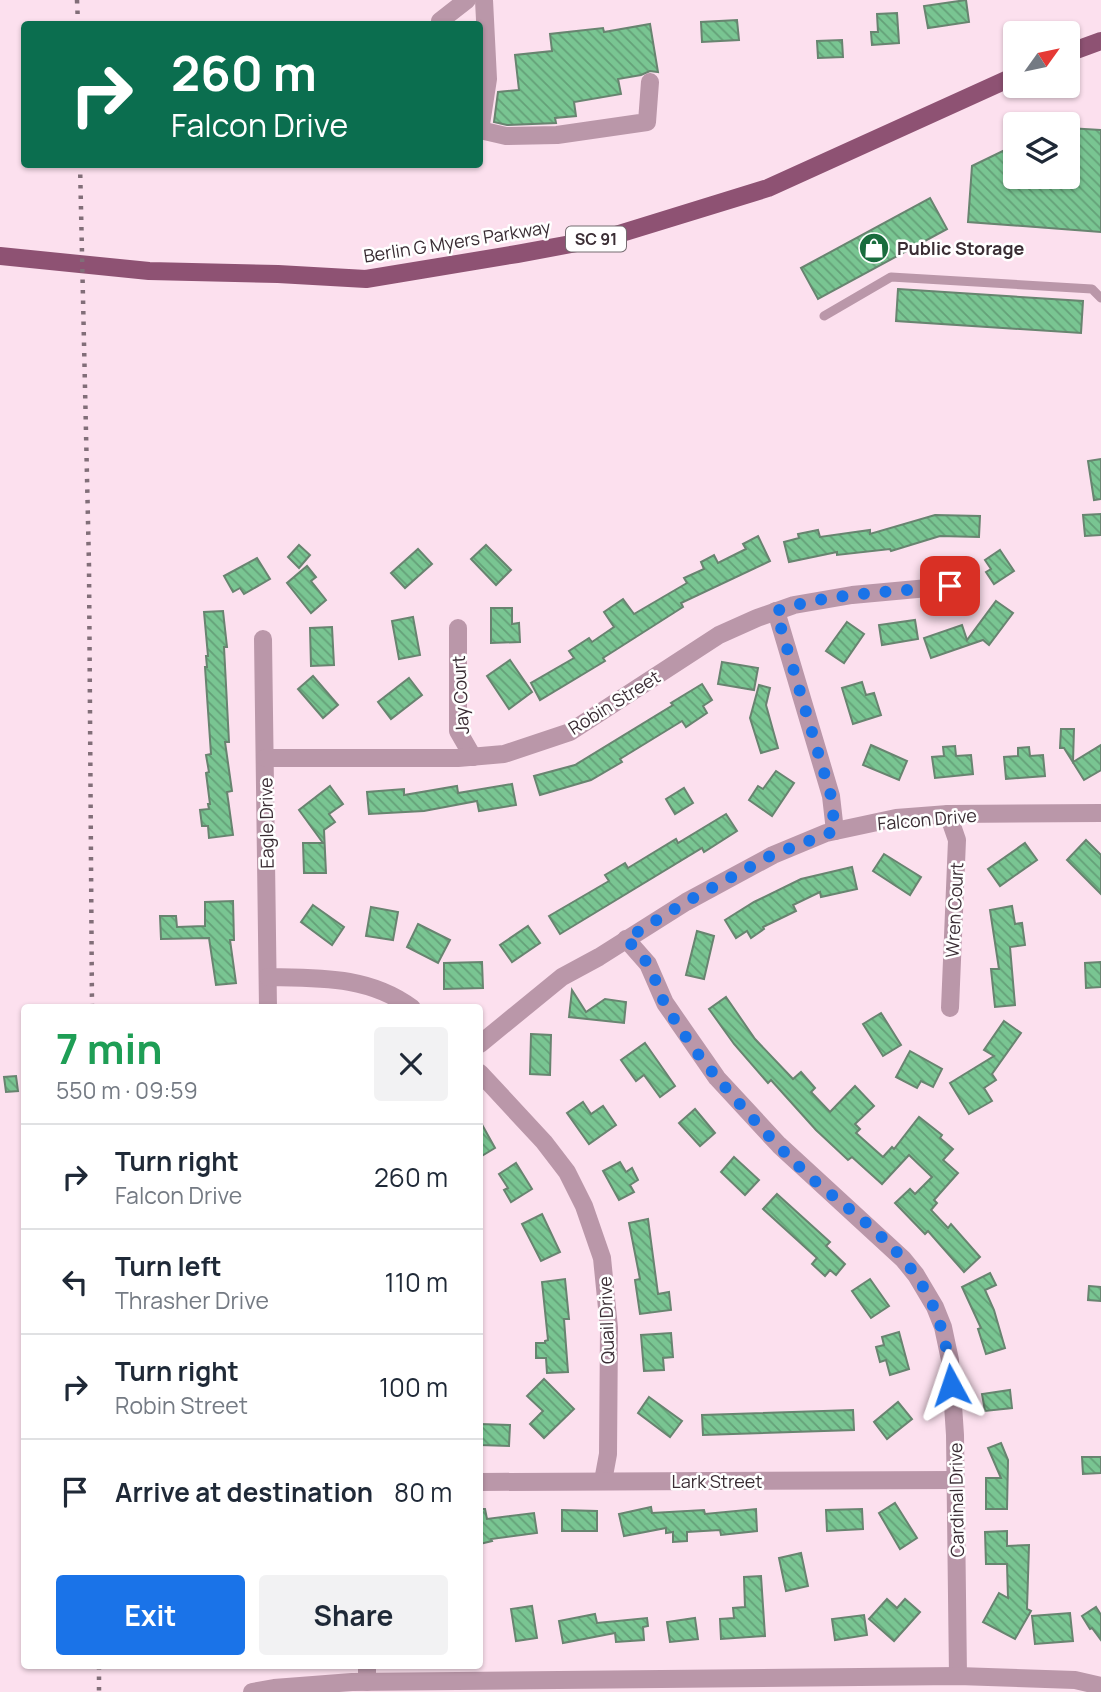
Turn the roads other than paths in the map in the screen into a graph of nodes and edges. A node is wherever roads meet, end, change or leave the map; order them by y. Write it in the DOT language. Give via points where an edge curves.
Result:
graph roads {
  1 [pos="467,0"];
  2 [pos="484,0"];
  3 [pos="440,21"];
  4 [pos="1101,41"];
  5 [pos="1080,49"];
  6 [pos="1003,81"];
  7 [pos="650,82"];
  8 [pos="483,111"];
  9 [pos="483,131"];
  10 [pos="0,256"];
  11 [pos="1101,298"];
  12 [pos="824,316"];
  13 [pos="950,586"];
  14 [pos="776,611"];
  15 [pos="458,628"];
  16 [pos="263,639"];
  17 [pos="473,757"];
  18 [pos="265,758"];
  19 [pos="1101,813"];
  20 [pos="947,814"];
  21 [pos="835,831"];
  22 [pos="626,939"];
  23 [pos="268,977"];
  24 [pos="268,1004"];
  25 [pos="405,1004"];
  26 [pos="950,1008"];
  27 [pos="483,1042"];
  28 [pos="483,1076"];
  29 [pos="955,1480"];
  30 [pos="603,1481"];
  31 [pos="483,1482"];
  32 [pos="367,1674"];
  33 [pos="958,1676"];
  34 [pos="1076,1686"];
  35 [pos="1101,1686"];
  36 [pos="252,1692"];
  1 -- 3 [label="street"];
  2 -- 8 [label="street" via="488,79"];
  4 -- 5 [label="main road"];
  6 -- 10 [label="main road, Berlin G Myers Parkway / SC 91" via="768,188 609,237 366,279 149,271"];
  7 -- 9 [label="street" via="647,122 556,135 506,136"];
  11 -- 12 [label="lane" via="1092,289 891,277"];
  13 -- 14 [label="street, Robin Street" via="852,595"];
  14 -- 17 [label="street, Robin Street" via="719,635 570,732 504,754"];
  14 -- 21 [label="street" via="831,796"];
  15 -- 17 [label="street, Jay Court" via="458,732"];
  16 -- 18 [label="street, Eagle Drive"];
  17 -- 18 [label="street, Robin Street"];
  18 -- 23 [label="street, Eagle Drive"];
  19 -- 20 [label="street, Falcon Drive"];
  20 -- 21 [label="street, Falcon Drive" via="895,818"];
  20 -- 26 [label="street, Wren Court" via="957,840"];
  21 -- 22 [label="street, Falcon Drive" via="772,855"];
  22 -- 27 [label="street, Falcon Drive" via="562,977"];
  22 -- 29 [label="street, Cardinal Drive" via="648,964 665,1003 717,1078 779,1145 903,1259 927,1290 948,1352"];
  23 -- 24 [label="street, Eagle Drive"];
  23 -- 25 [label="street" via="349,980"];
  28 -- 30 [label="street, Quail Drive" via="567,1172 602,1258 609,1328 608,1454"];
  29 -- 30 [label="street, Lark Street"];
  29 -- 33 [label="street, Cardinal Drive"];
  30 -- 31 [label="street, Lark Street"];
  32 -- 33 [label="street"];
  32 -- 36 [label="street"];
  33 -- 34 [label="street"];
  34 -- 35 [label="street"];
}
